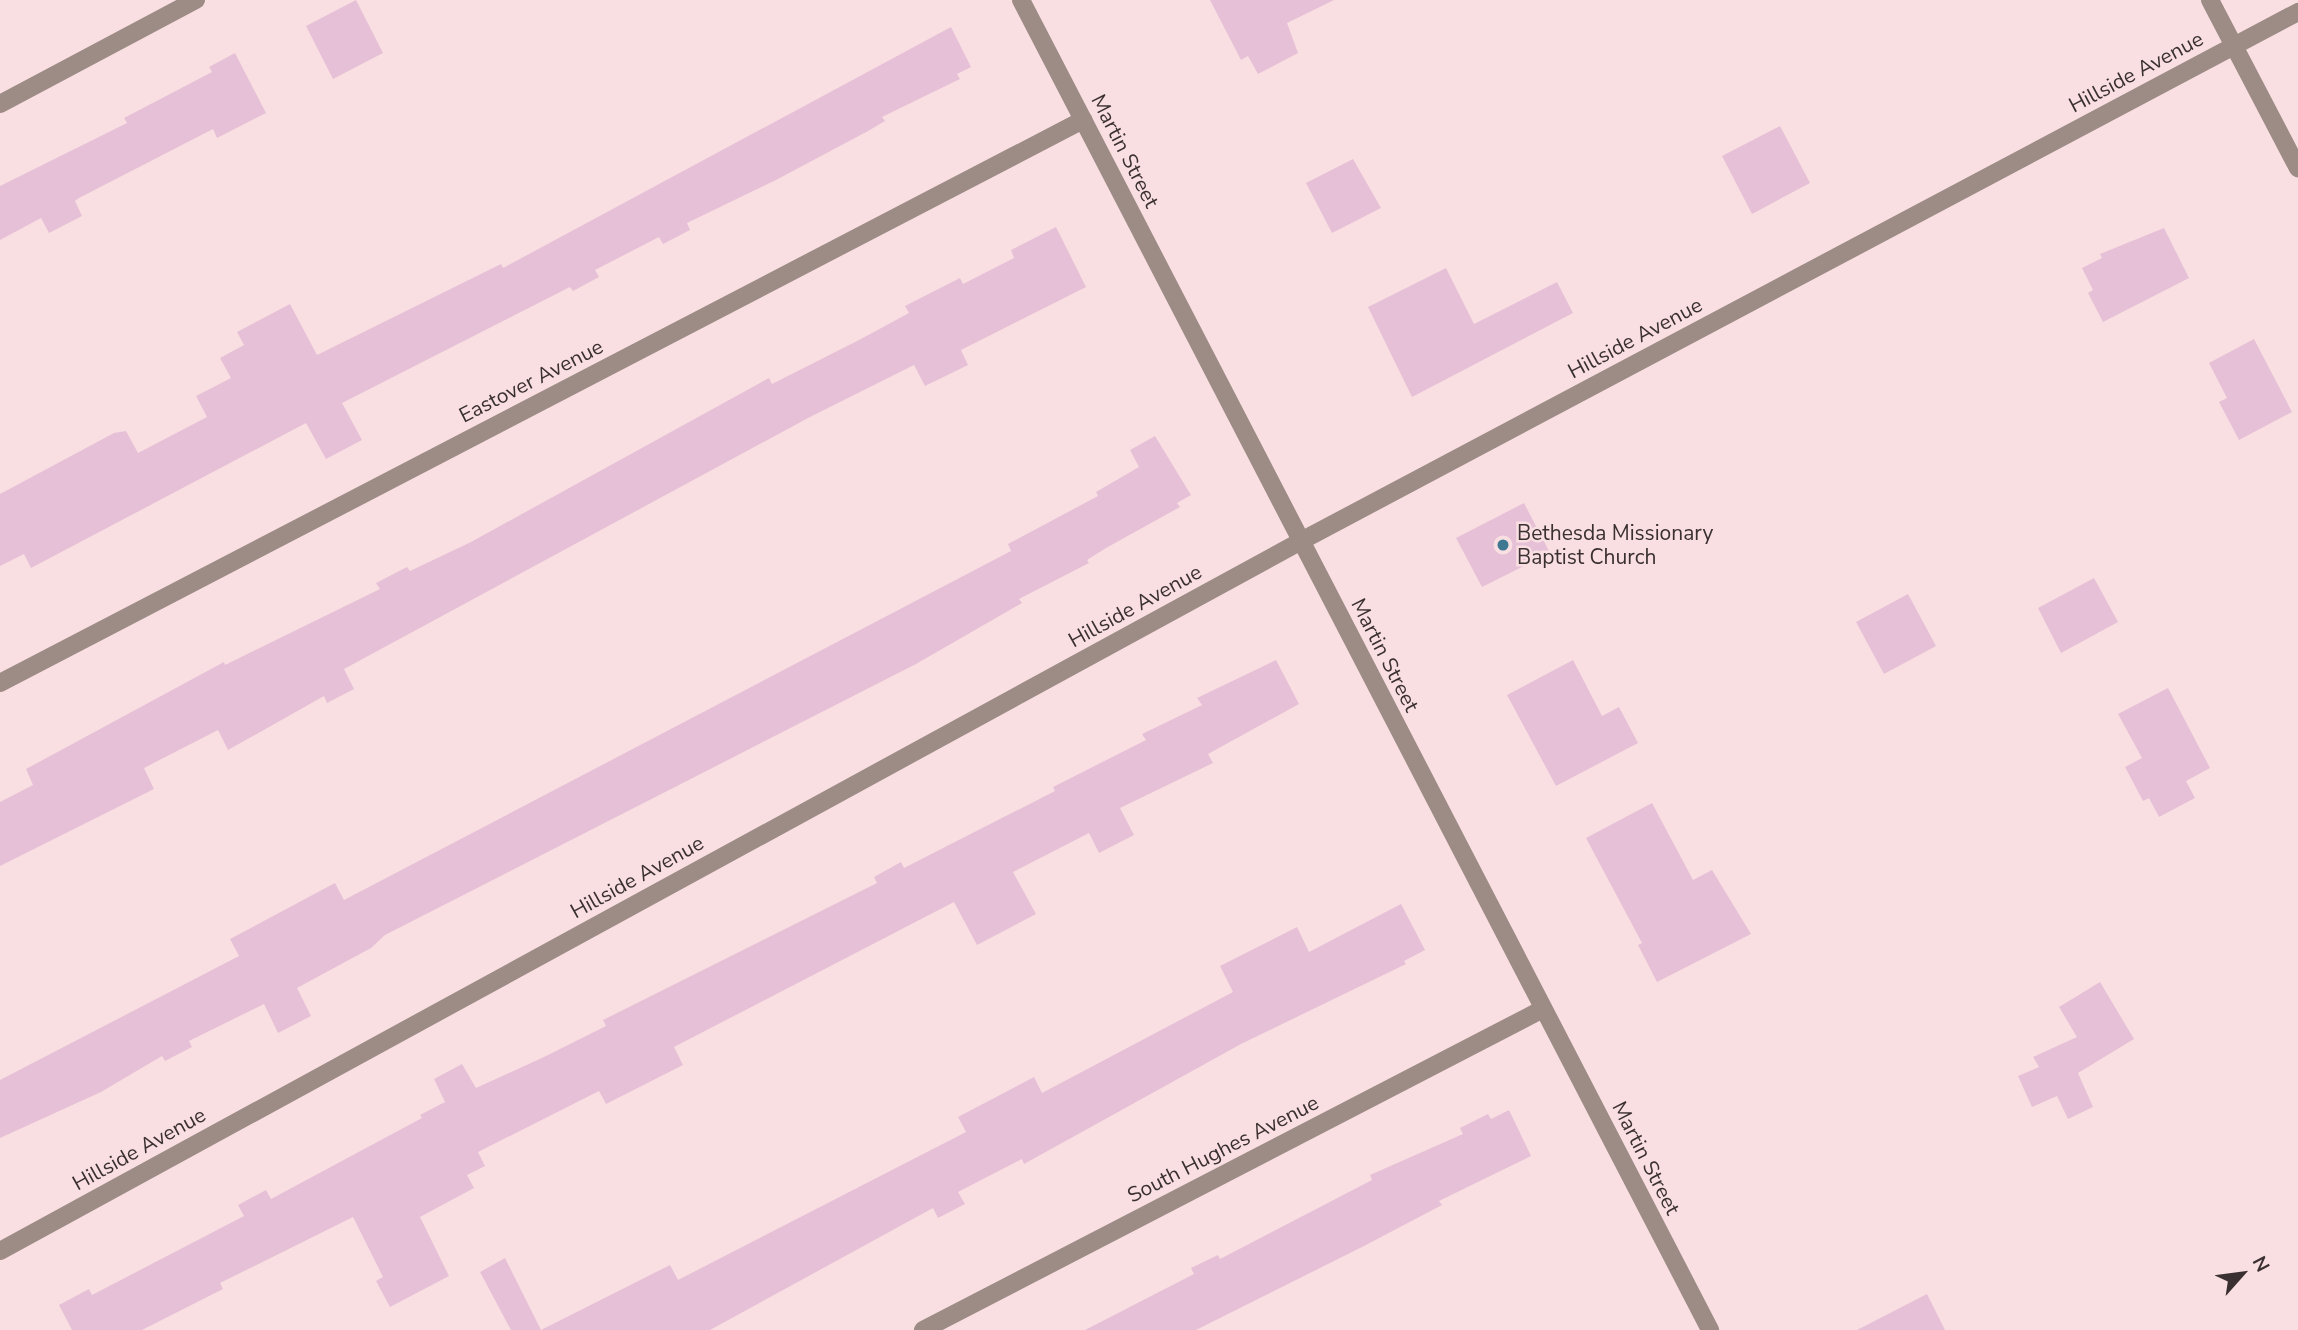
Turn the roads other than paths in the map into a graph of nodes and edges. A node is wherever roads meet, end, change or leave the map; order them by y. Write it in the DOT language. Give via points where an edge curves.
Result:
graph roads {
  1 [pos="197,0"];
  2 [pos="1021,0"];
  3 [pos="2210,0"];
  4 [pos="2298,12"];
  5 [pos="2234,46"];
  6 [pos="0,104"];
  7 [pos="1083,120"];
  8 [pos="2298,169"];
  9 [pos="1301,541"];
  10 [pos="0,683"];
  11 [pos="1543,1009"];
  12 [pos="0,1251"];
  13 [pos="923,1330"];
  14 [pos="1710,1330"];
  1 -- 6 [label="street"];
  2 -- 7 [label="street, Martin Street"];
  3 -- 5 [label="street"];
  4 -- 5 [label="street, Hillside Avenue"];
  5 -- 8 [label="street"];
  5 -- 9 [label="street, Hillside Avenue"];
  7 -- 9 [label="street, Martin Street"];
  7 -- 10 [label="street, Eastover Avenue"];
  9 -- 11 [label="street, Martin Street"];
  9 -- 12 [label="street, Hillside Avenue"];
  11 -- 13 [label="street, South Hughes Avenue"];
  11 -- 14 [label="street, Martin Street"];
}
